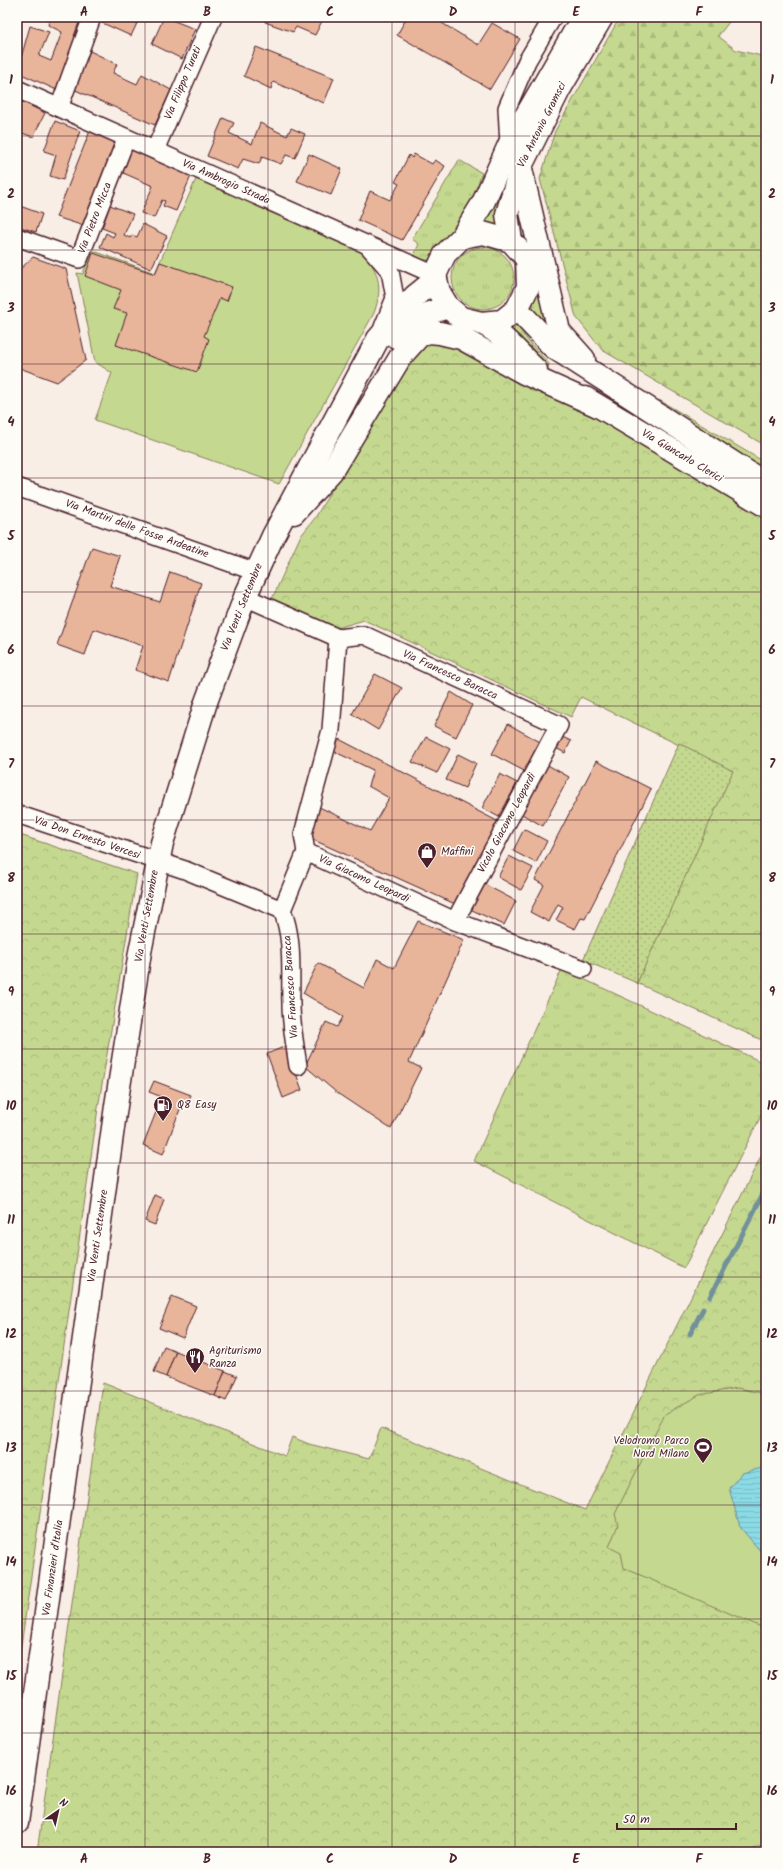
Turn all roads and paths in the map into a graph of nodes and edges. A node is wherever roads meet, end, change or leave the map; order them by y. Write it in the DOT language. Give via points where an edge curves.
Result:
graph roads {
  1 [pos="92,17"];
  2 [pos="213,17"];
  3 [pos="553,17"];
  4 [pos="583,17"];
  5 [pos="602,17"];
  6 [pos="17,89"];
  7 [pos="59,108"];
  8 [pos="126,138"];
  9 [pos="509,145"];
  10 [pos="155,150"];
  11 [pos="520,166"];
  12 [pos="17,237"];
  13 [pos="462,237"];
  14 [pos="511,241"];
  15 [pos="367,244"];
  16 [pos="435,277"];
  17 [pos="448,307"];
  18 [pos="517,309"];
  19 [pos="481,323"];
  20 [pos="429,332"];
  21 [pos="378,339"];
  22 [pos="602,379"];
  23 [pos="352,387"];
  24 [pos="598,406"];
  25 [pos="766,484"];
  26 [pos="17,487"];
  27 [pos="766,506"];
  28 [pos="273,536"];
  29 [pos="256,572"];
  30 [pos="245,597"];
  31 [pos="338,638"];
  32 [pos="559,726"];
  33 [pos="17,814"];
  34 [pos="306,852"];
  35 [pos="157,862"];
  36 [pos="282,910"];
  37 [pos="455,921"];
  38 [pos="583,969"];
  39 [pos="298,1066"];
  40 [pos="87,1313"];
  41 [pos="17,1823"];
  1 -- 7 [label="street"];
  2 -- 10 [label="street, Via Filippo Turati"];
  3 -- 9 [label="street, Via Antonio Gramsci" via="527,61 507,108"];
  4 -- 9 [label="street, Via Antonio Gramsci"];
  5 -- 11 [label="street, Via Antonio Gramsci" via="559,90"];
  6 -- 7 [label="street, Via Ambrogio Strada"];
  7 -- 8 [label="street, Via Ambrogio Strada"];
  8 -- 10 [label="street, Via Ambrogio Strada"];
  8 -- 12 [label="street, Via Pietro Micca" via="79,260"];
  9 -- 13 [label="street, Via Antonio Gramsci" via="478,213"];
  10 -- 15 [label="street, Via Ambrogio Strada"];
  11 -- 14 [label="street, Via Antonio Gramsci" via="507,214"];
  11 -- 22 [label="street, Via Giancarlo Clerici" via="559,331"];
  13 -- 14 [label="street" via="483,233"];
  13 -- 16 [label="street" via="445,254"];
  14 -- 18 [label="street" via="527,259 528,287"];
  15 -- 16 [label="street, Via Ambrogio Strada"];
  15 -- 21 [label="street" via="390,271 395,298"];
  16 -- 17 [label="street" via="439,292"];
  16 -- 21 [label="street, Via Venti Settembre"];
  17 -- 19 [label="street" via="461,318"];
  17 -- 23 [label="street, Via Venti Settembre" via="417,317"];
  18 -- 19 [label="street" via="502,320"];
  18 -- 22 [label="street, Via Giancarlo Clerici" via="553,347"];
  19 -- 24 [label="street, Via Giancarlo Clerici" via="492,328 537,371"];
  20 -- 24 [label="street, Via Giancarlo Clerici" via="440,332 461,338 524,373"];
  20 -- 28 [label="street, Via Venti Settembre" via="420,335 401,356 331,472"];
  21 -- 23 [label="street, Via Venti Settembre"];
  22 -- 25 [label="street, Via Giancarlo Clerici"];
  23 -- 28 [label="street, Via Venti Settembre"];
  24 -- 27 [label="street, Via Giancarlo Clerici"];
  26 -- 29 [label="street, Via Martiri delle Fosse Ardeatine"];
  28 -- 29 [label="street, Via Venti Settembre"];
  29 -- 30 [label="street, Via Venti Settembre"];
  30 -- 31 [label="street"];
  30 -- 35 [label="street, Via Venti Settembre" via="206,702 170,812"];
  31 -- 32 [label="street, Via Francesco Baracca" via="364,635"];
  31 -- 34 [label="street" via="331,730 303,834"];
  32 -- 37 [label="street, Vicolo Giacomo Leopardi"];
  33 -- 35 [label="street, Via Don Ernesto Vercesi"];
  34 -- 36 [label="street, Via Giacomo Leopardi"];
  34 -- 37 [label="street, Via Giacomo Leopardi"];
  35 -- 36 [label="street" via="185,870"];
  35 -- 40 [label="street, Via Venti Settembre" via="122,1067"];
  36 -- 39 [label="street, Via Francesco Baracca" via="286,920 291,956 291,1005"];
  37 -- 38 [label="street, Via Giacomo Leopardi"];
  40 -- 41 [label="street, Via Finanzieri d'Italia"];
}
